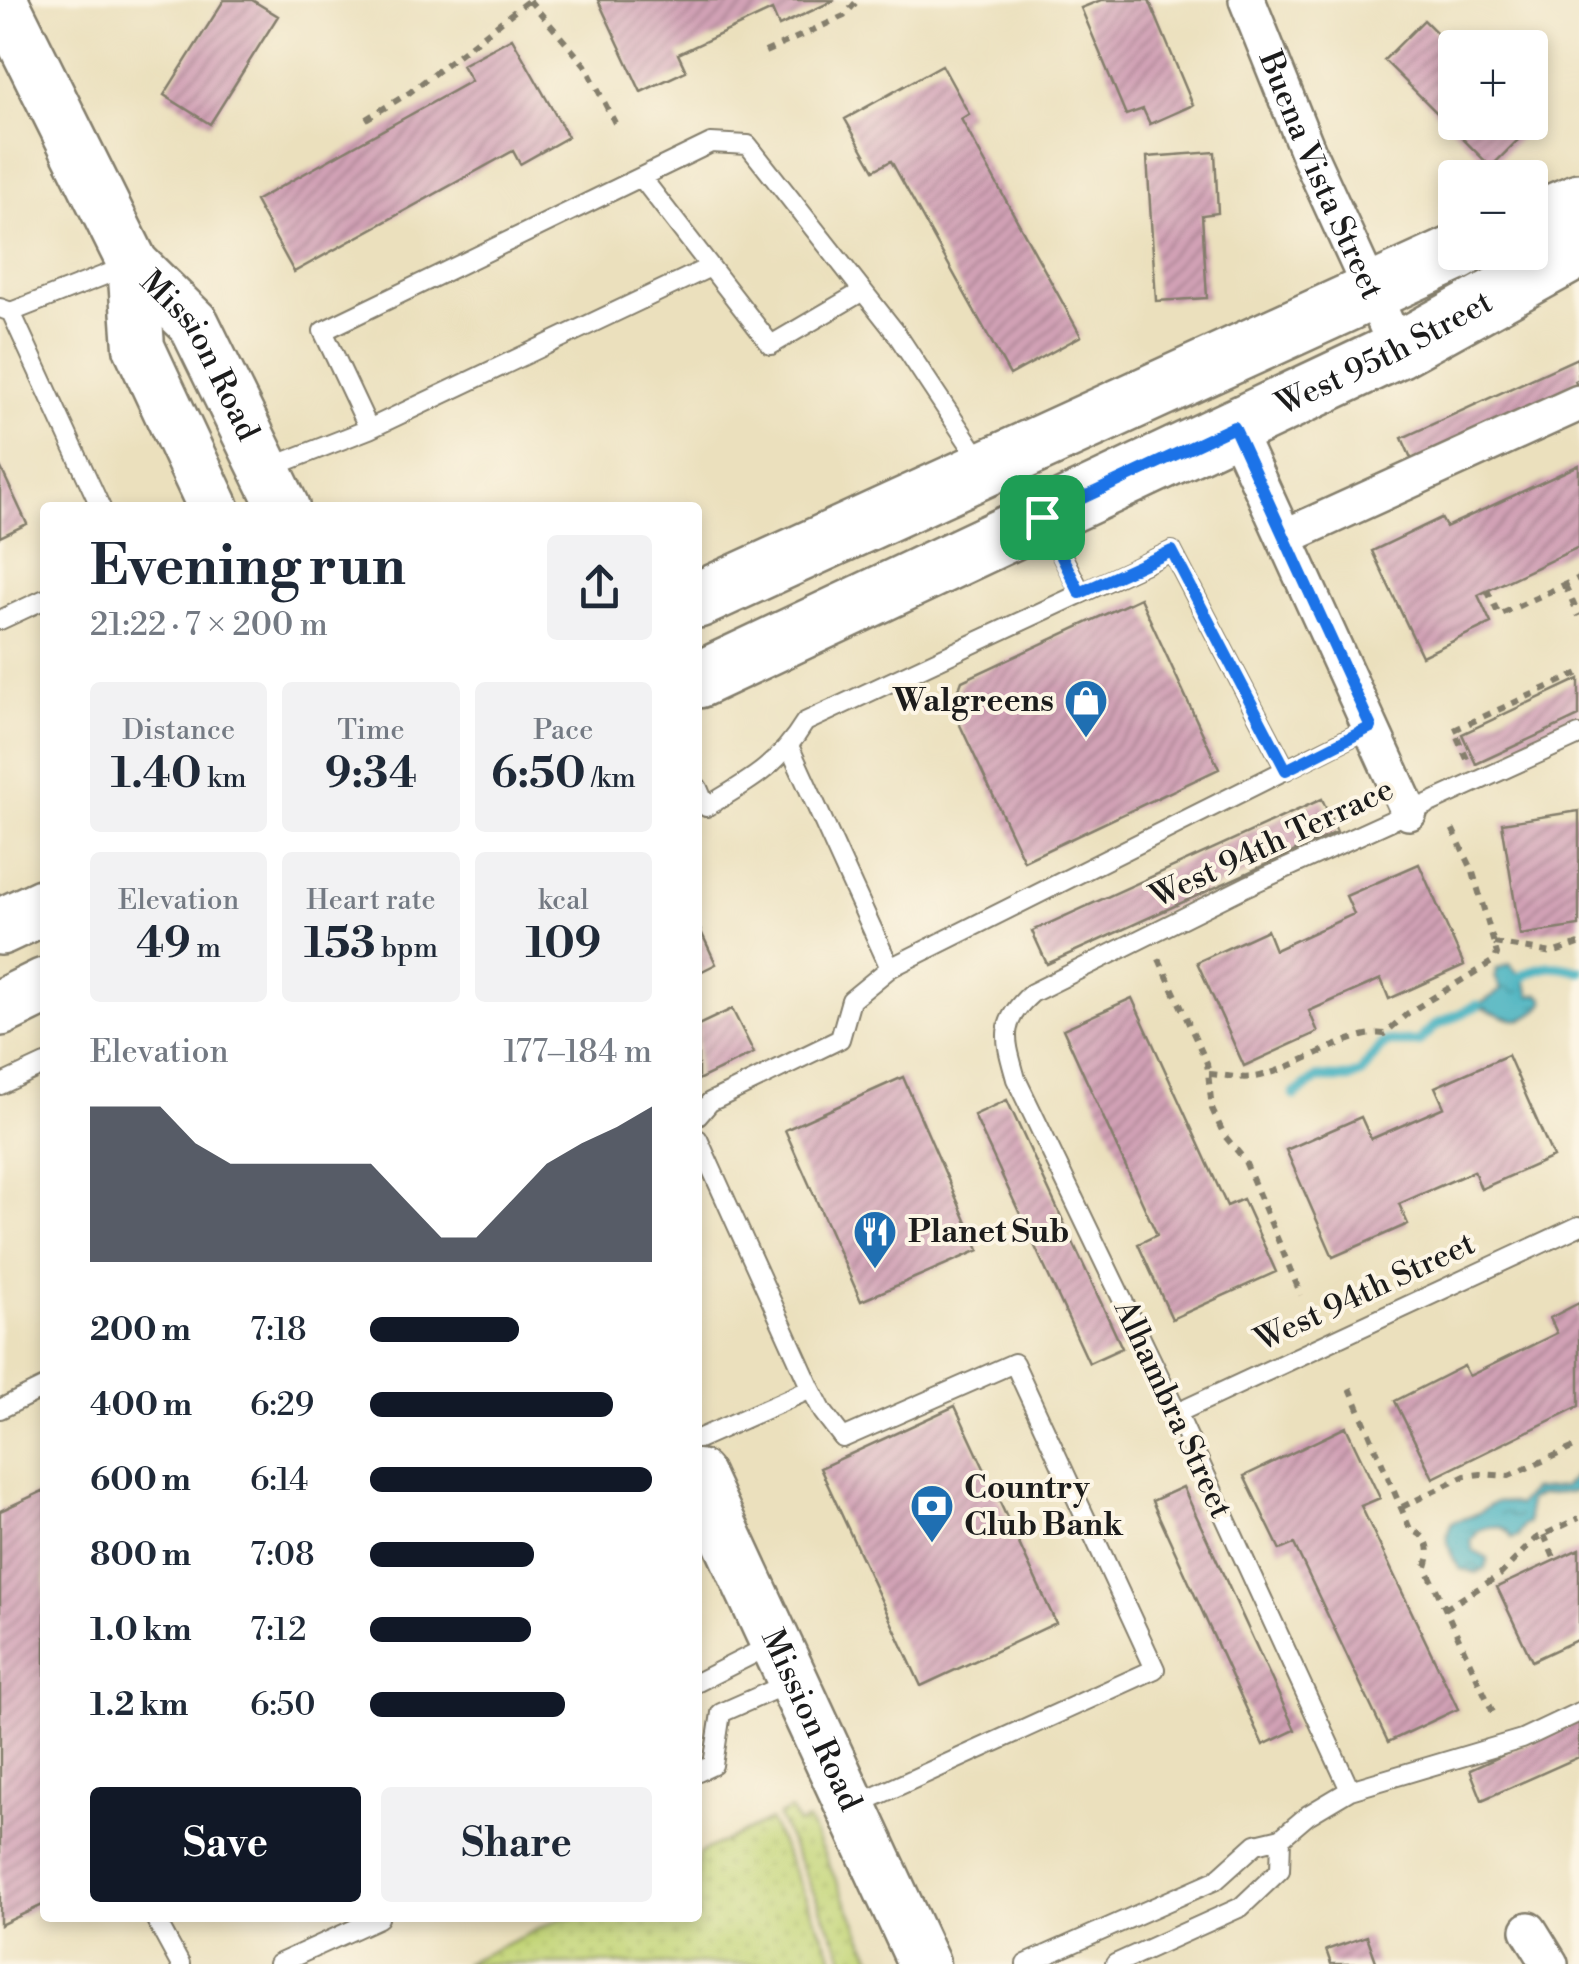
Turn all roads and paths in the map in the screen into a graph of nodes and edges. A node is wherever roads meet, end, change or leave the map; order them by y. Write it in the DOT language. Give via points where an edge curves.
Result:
graph roads {
  1 [pos="2,0"];
  2 [pos="529,0"];
  3 [pos="858,0"];
  4 [pos="1246,0"];
  5 [pos="764,52"];
  6 [pos="366,119"];
  7 [pos="615,122"];
  8 [pos="641,177"];
  9 [pos="1579,201"];
  10 [pos="1548,214"];
  11 [pos="1579,250"];
  12 [pos="1438,261"];
  13 [pos="134,264"];
  14 [pos="710,266"];
  15 [pos="1371,290"];
  16 [pos="862,291"];
  17 [pos="5,310"];
  18 [pos="1398,350"];
  19 [pos="1579,402"];
  20 [pos="1234,427"];
  21 [pos="369,429"];
  22 [pos="998,461"];
  23 [pos="274,488"];
  24 [pos="98,502"];
  25 [pos="211,502"];
  26 [pos="1042,517"];
  27 [pos="1285,537"];
  28 [pos="1579,578"];
  29 [pos="1564,584"];
  30 [pos="1487,590"];
  31 [pos="1080,593"];
  32 [pos="702,598"];
  33 [pos="40,600"];
  34 [pos="1579,616"];
  35 [pos="0,620"];
  36 [pos="1579,674"];
  37 [pos="702,678"];
  38 [pos="1371,727"];
  39 [pos="1579,736"];
  40 [pos="790,748"];
  41 [pos="1286,770"];
  42 [pos="1472,770"];
  43 [pos="702,798"];
  44 [pos="1409,812"];
  45 [pos="1452,828"];
  46 [pos="40,908"];
  47 [pos="0,927"];
  48 [pos="1494,944"];
  49 [pos="1579,944"];
  50 [pos="1159,959"];
  51 [pos="890,968"];
  52 [pos="40,988"];
  53 [pos="0,1008"];
  54 [pos="1007,1026"];
  55 [pos="40,1066"];
  56 [pos="1209,1074"];
  57 [pos="0,1085"];
  58 [pos="702,1111"];
  59 [pos="702,1147"];
  60 [pos="1579,1226"];
  61 [pos="1301,1295"];
  62 [pos="1350,1388"];
  63 [pos="40,1389"];
  64 [pos="811,1389"];
  65 [pos="0,1409"];
  66 [pos="1176,1413"];
  67 [pos="702,1437"];
  68 [pos="1579,1444"];
  69 [pos="702,1484"];
  70 [pos="1402,1507"];
  71 [pos="1579,1518"];
  72 [pos="1544,1535"];
  73 [pos="1555,1560"];
  74 [pos="1446,1609"];
  75 [pos="785,1662"];
  76 [pos="702,1681"];
  77 [pos="1579,1712"];
  78 [pos="1496,1717"];
  79 [pos="702,1770"];
  80 [pos="1350,1790"];
  81 [pos="854,1807"];
  82 [pos="1281,1838"];
  83 [pos="157,1922"];
  84 [pos="367,1922"];
  85 [pos="1529,1930"];
  86 [pos="180,1964"];
  87 [pos="278,1964"];
  88 [pos="924,1964"];
  89 [pos="1026,1964"];
  90 [pos="1115,1964"];
  91 [pos="1550,1964"];
  1 -- 13 [label="main road, Mission Road"];
  2 -- 6 [label="path"];
  2 -- 7 [label="path" via="585,65"];
  3 -- 5 [label="path" via="844,16"];
  4 -- 15 [label="street, Buena Vista Street"];
  8 -- 14 [label="lane"];
  8 -- 16 [label="lane" via="711,143 748,145"];
  8 -- 21 [label="lane" via="323,332"];
  9 -- 10 [label="main road"];
  11 -- 18 [label="main road, West 95th Street"];
  12 -- 15 [label="main road, West 95th Street"];
  13 -- 17 [label="lane"];
  13 -- 23 [label="main road, Mission Road" via="194,324"];
  13 -- 25 [label="main road, Mission Road" via="139,347"];
  14 -- 16 [label="lane" via="771,346"];
  14 -- 21 [label="lane"];
  15 -- 18 [label="street, Buena Vista Street"];
  15 -- 22 [label="main road, West 95th Street"];
  16 -- 22 [label="lane"];
  17 -- 24 [label="lane"];
  18 -- 20 [label="main road, West 95th Street"];
  19 -- 27 [label="street"];
  20 -- 26 [label="main road, West 95th Street"];
  20 -- 27 [label="street"];
  21 -- 23 [label="lane"];
  22 -- 26 [label="lane"];
  22 -- 32 [label="main road, West 95th Street"];
  26 -- 31 [label="lane"];
  26 -- 37 [label="main road, West 95th Street"];
  27 -- 38 [label="street"];
  28 -- 29 [label="path"];
  29 -- 30 [label="path" via="1499,615"];
  29 -- 34 [label="path"];
  31 -- 40 [label="lane" via="805,722"];
  31 -- 41 [label="lane" via="1172,551"];
  33 -- 35 [label="lane"];
  36 -- 42 [label="path" via="1454,730"];
  38 -- 41 [label="lane"];
  38 -- 44 [label="street"];
  39 -- 44 [label="lane, West 94th Terrace"];
  40 -- 43 [label="lane" via="706,807"];
  40 -- 51 [label="lane"];
  41 -- 51 [label="lane"];
  44 -- 54 [label="lane, West 94th Terrace" via="1032,993 1014,1008"];
  45 -- 48 [label="path"];
  46 -- 47 [label="main road"];
  48 -- 49 [label="path" via="1552,954"];
  48 -- 56 [label="path" via="1495,960 1384,1034 1372,1032 1261,1076"];
  50 -- 56 [label="path"];
  51 -- 58 [label="lane" via="851,1000 840,1039"];
  52 -- 53 [label="main road"];
  54 -- 66 [label="lane, Alhambra Street" via="1016,1078"];
  55 -- 57 [label="lane"];
  56 -- 61 [label="path" via="1212,1108 1244,1158"];
  59 -- 64 [label="lane"];
  60 -- 66 [label="lane, West 94th Street"];
  62 -- 70 [label="path"];
  63 -- 65 [label="lane"];
  64 -- 67 [label="lane"];
  64 -- 81 [label="lane" via="843,1438 1014,1364 1155,1669"];
  66 -- 80 [label="lane, Alhambra Street"];
  68 -- 70 [label="path" via="1510,1476 1465,1476"];
  69 -- 75 [label="main road, Mission Road"];
  70 -- 74 [label="path" via="1410,1529 1429,1545 1426,1567"];
  71 -- 72 [label="path"];
  72 -- 73 [label="path"];
  72 -- 74 [label="path" via="1500,1576"];
  74 -- 78 [label="path"];
  75 -- 76 [label="lane"];
  75 -- 79 [label="lane" via="721,1713 712,1765"];
  75 -- 81 [label="main road, Mission Road"];
  77 -- 80 [label="lane" via="1522,1739"];
  80 -- 82 [label="lane"];
  81 -- 88 [label="main road, Mission Road"];
  82 -- 89 [label="lane" via="1256,1844 1216,1880"];
  82 -- 90 [label="lane" via="1280,1870 1241,1907"];
  83 -- 86 [label="lane"];
  84 -- 87 [label="lane"];
  85 -- 91 [label="street"];
}
